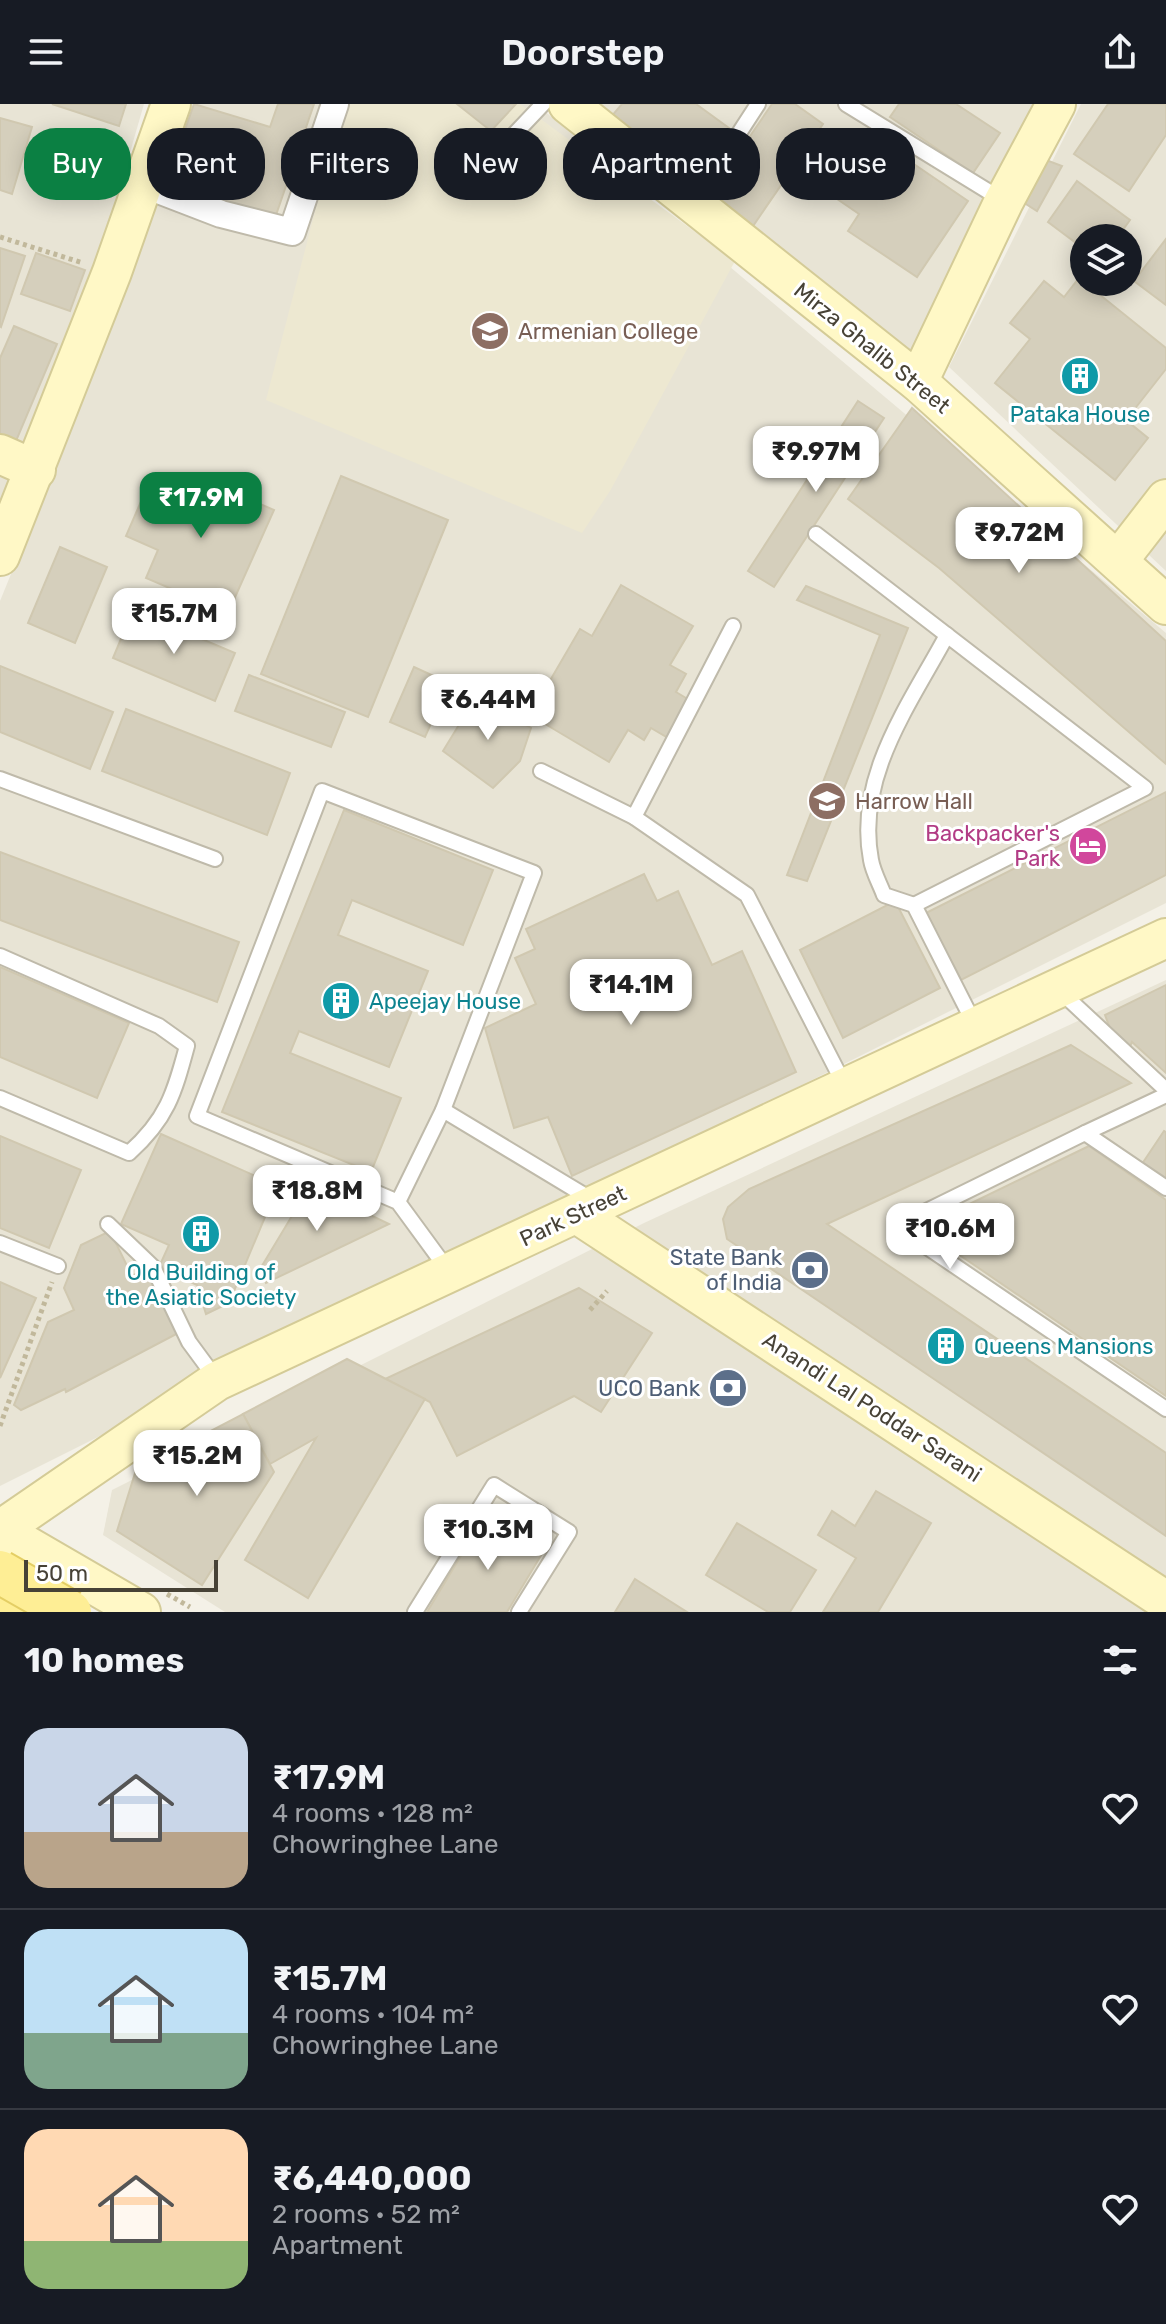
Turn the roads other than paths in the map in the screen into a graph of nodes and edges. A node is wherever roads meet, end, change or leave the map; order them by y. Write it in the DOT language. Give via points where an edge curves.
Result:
graph roads {
  1 [pos="171,104"];
  2 [pos="335,104"];
  3 [pos="543,104"];
  4 [pos="568,104"];
  5 [pos="758,104"];
  6 [pos="846,104"];
  7 [pos="1056,104"];
  8 [pos="520,128"];
  9 [pos="143,184"];
  10 [pos="1004,201"];
  11 [pos="693,205"];
  12 [pos="918,382"];
  13 [pos="0,454"];
  14 [pos="36,470"];
  15 [pos="1166,499"];
  16 [pos="816,534"];
  17 [pos="0,556"];
  18 [pos="1118,561"];
  19 [pos="1166,605"];
  20 [pos="733,626"];
  21 [pos="947,635"];
  22 [pos="541,771"];
  23 [pos="0,779"];
  24 [pos="634,817"];
  25 [pos="215,859"];
  26 [pos="914,905"];
  27 [pos="1166,938"];
  28 [pos="0,956"];
  29 [pos="1058,989"];
  30 [pos="977,1028"];
  31 [pos="847,1089"];
  32 [pos="1166,1092"];
  33 [pos="0,1098"];
  34 [pos="443,1110"];
  35 [pos="1085,1133"];
  36 [pos="1166,1188"];
  37 [pos="398,1202"];
  38 [pos="588,1209"];
  39 [pos="108,1224"];
  40 [pos="0,1243"];
  41 [pos="58,1266"];
  42 [pos="450,1273"];
  43 [pos="217,1381"];
  44 [pos="1166,1409"];
  45 [pos="0,1530"];
  46 [pos="0,1572"];
  47 [pos="1166,1601"];
  48 [pos="0,1604"];
  49 [pos="14,1612"];
  50 [pos="70,1612"];
  51 [pos="141,1612"];
  52 [pos="415,1612"];
  53 [pos="519,1612"];
  1 -- 9 [label="main road"];
  2 -- 9 [label="street" via="292,232 221,214"];
  3 -- 8 [label="lane"];
  4 -- 11 [label="main road, Mirza Ghalib Street"];
  5 -- 11 [label="lane"];
  6 -- 10 [label="lane"];
  7 -- 10 [label="main road"];
  9 -- 14 [label="main road"];
  10 -- 12 [label="main road"];
  11 -- 12 [label="main road, Mirza Ghalib Street"];
  12 -- 18 [label="main road, Mirza Ghalib Street"];
  13 -- 14 [label="main road"];
  14 -- 17 [label="main road"];
  15 -- 18 [label="main road"];
  16 -- 21 [label="lane"];
  18 -- 19 [label="main road, Mirza Ghalib Street"];
  20 -- 24 [label="lane"];
  21 -- 26 [label="lane" via="880,760 870,795 871,860 884,895"];
  21 -- 26 [label="lane" via="1145,788"];
  22 -- 24 [label="lane"];
  23 -- 25 [label="lane"];
  24 -- 31 [label="lane" via="747,895"];
  26 -- 30 [label="lane"];
  27 -- 29 [label="main road, Park Street"];
  28 -- 33 [label="lane" via="159,1026 187,1046 175,1091 154,1131 129,1153"];
  29 -- 30 [label="main road, Park Street"];
  29 -- 32 [label="lane"];
  30 -- 31 [label="main road, Park Street"];
  31 -- 38 [label="main road, Park Street"];
  32 -- 35 [label="lane"];
  34 -- 37 [label="lane"];
  34 -- 37 [label="lane" via="534,873 322,791 197,1116"];
  34 -- 38 [label="lane"];
  35 -- 36 [label="lane"];
  35 -- 44 [label="lane" via="896,1226"];
  37 -- 42 [label="lane"];
  38 -- 42 [label="main road, Park Street"];
  38 -- 47 [label="main road, Anandi Lal Poddar Sarani"];
  39 -- 43 [label="lane" via="153,1267 189,1342"];
  40 -- 41 [label="lane"];
  42 -- 43 [label="main road, Park Street"];
  43 -- 45 [label="main road, Park Street"];
  45 -- 51 [label="main road"];
  46 -- 50 [label="main road, bridge"];
  48 -- 49 [label="main road"];
  52 -- 53 [label="lane" via="494,1485 569,1532"];
}
